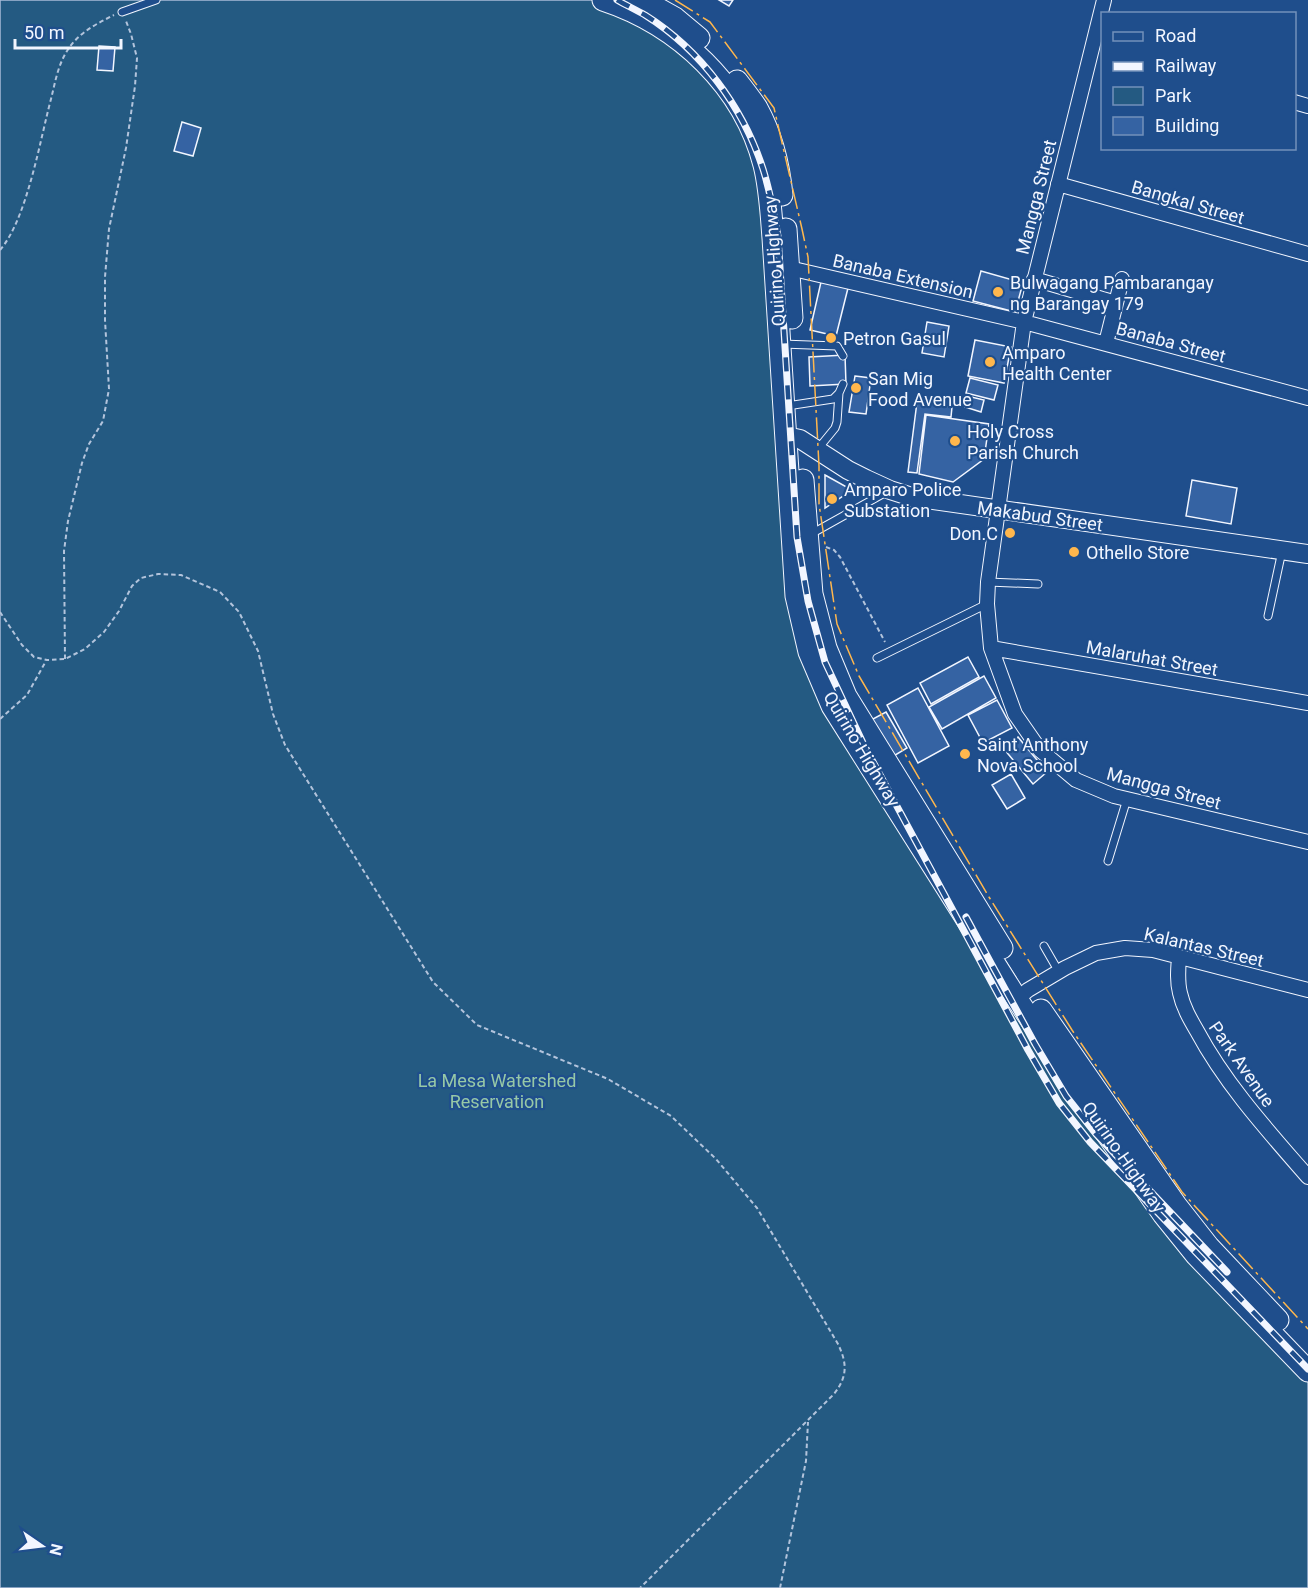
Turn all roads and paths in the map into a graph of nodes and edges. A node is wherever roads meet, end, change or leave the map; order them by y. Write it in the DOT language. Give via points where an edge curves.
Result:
graph roads {
  1 [pos="156,0"];
  2 [pos="642,0"];
  3 [pos="610,1"];
  4 [pos="122,12"];
  5 [pos="1101,22"];
  6 [pos="1097,52"];
  7 [pos="1058,184"];
  8 [pos="0,250"];
  9 [pos="1307,250"];
  10 [pos="782,269"];
  11 [pos="1034,279"];
  12 [pos="1122,279"];
  13 [pos="1116,303"];
  14 [pos="1024,322"];
  15 [pos="1106,343"];
  16 [pos="786,344"];
  17 [pos="843,356"];
  18 [pos="843,384"];
  19 [pos="839,393"];
  20 [pos="1308,398"];
  21 [pos="791,406"];
  22 [pos="801,442"];
  23 [pos="890,490"];
  24 [pos="998,509"];
  25 [pos="808,541"];
  26 [pos="1282,551"];
  27 [pos="1308,555"];
  28 [pos="988,582"];
  29 [pos="1038,584"];
  30 [pos="987,604"];
  31 [pos="0,612"];
  32 [pos="1268,616"];
  33 [pos="991,648"];
  34 [pos="890,651"];
  35 [pos="877,658"];
  36 [pos="65,659"];
  37 [pos="47,660"];
  38 [pos="1308,703"];
  39 [pos="0,719"];
  40 [pos="1127,799"];
  41 [pos="1308,842"];
  42 [pos="1108,861"];
  43 [pos="1044,946"];
  44 [pos="1179,957"];
  45 [pos="1059,972"];
  46 [pos="1308,990"];
  47 [pos="1022,995"];
  48 [pos="1308,1177"];
  49 [pos="1308,1352"];
  50 [pos="1308,1371"];
  51 [pos="807,1422"];
  52 [pos="640,1588"];
  53 [pos="780,1588"];
  1 -- 4 [label="lane"];
  2 -- 10 [label="main road, Quirino Highway" via="675,18 714,51 756,107 779,165"];
  3 -- 10 [label="main road, Quirino Highway" via="644,16 686,44 733,98 753,134 763,163"];
  4 -- 8 [label="path" via="96,24 67,50 20,215"];
  4 -- 36 [label="path" via="137,58 126,148 109,229 105,320 109,389 103,421 82,463 68,520 64,551"];
  5 -- 6 [label="street, Mangga Street"];
  6 -- 7 [label="street, Mangga Street"];
  7 -- 9 [label="street, Bangkal Street"];
  7 -- 11 [label="street, Mangga Street"];
  10 -- 14 [label="street, Banaba Extension"];
  10 -- 16 [label="main road, Quirino Highway"];
  11 -- 13 [label="street"];
  11 -- 14 [label="street, Mangga Street"];
  12 -- 13 [label="street"];
  13 -- 15 [label="street"];
  14 -- 15 [label="street, Banaba Street"];
  14 -- 24 [label="street, Mangga Street"];
  15 -- 20 [label="street, Banaba Street"];
  16 -- 17 [label="lane" via="837,346"];
  16 -- 21 [label="main road, Quirino Highway"];
  18 -- 19 [label="lane"];
  19 -- 21 [label="lane" via="833,399"];
  19 -- 22 [label="lane" via="835,428"];
  21 -- 22 [label="main road, Quirino Highway"];
  22 -- 23 [label="street, Makabud Street"];
  22 -- 25 [label="main road, Quirino Highway"];
  22 -- 47 [label="main road, Quirino Highway" via="796,596 809,652 832,706"];
  23 -- 24 [label="street, Makabud Street"];
  23 -- 25 [label="lane"];
  24 -- 26 [label="street, Makabud Street"];
  24 -- 28 [label="street, Mangga Street"];
  25 -- 34 [label="path" via="834,550 840,557"];
  25 -- 47 [label="main road, Quirino Highway" via="812,594 826,648 846,696"];
  26 -- 27 [label="street, Makabud Street"];
  26 -- 32 [label="lane"];
  28 -- 29 [label="lane"];
  28 -- 30 [label="street, Mangga Street"];
  30 -- 33 [label="street, Mangga Street"];
  30 -- 34 [label="lane"];
  31 -- 37 [label="path" via="22,645 34,657"];
  33 -- 38 [label="street, Malaruhat Street"];
  33 -- 40 [label="street, Mangga Street" via="1015,714 1040,750 1076,780"];
  34 -- 35 [label="lane"];
  36 -- 37 [label="path"];
  36 -- 51 [label="path" via="85,650 104,632 141,578 181,575 220,592 239,612 258,651 285,745 433,982 477,1025 608,1078 671,1116 716,1159 757,1208 844,1356 841,1385"];
  37 -- 39 [label="path" via="27,695"];
  40 -- 41 [label="street, Mangga Street"];
  40 -- 42 [label="lane"];
  43 -- 45 [label="lane"];
  44 -- 45 [label="street, Kalantas Street" via="1125,948 1096,953"];
  44 -- 46 [label="street, Kalantas Street"];
  44 -- 48 [label="street, Park Avenue" via="1179,993 1210,1055 1244,1103"];
  45 -- 47 [label="street, Kalantas Street"];
  47 -- 49 [label="main road, Quirino Highway" via="1209,1247"];
  47 -- 50 [label="main road, Quirino Highway" via="1106,1133 1163,1214 1196,1255"];
  51 -- 52 [label="path"];
  51 -- 53 [label="path" via="806,1461"];
}
